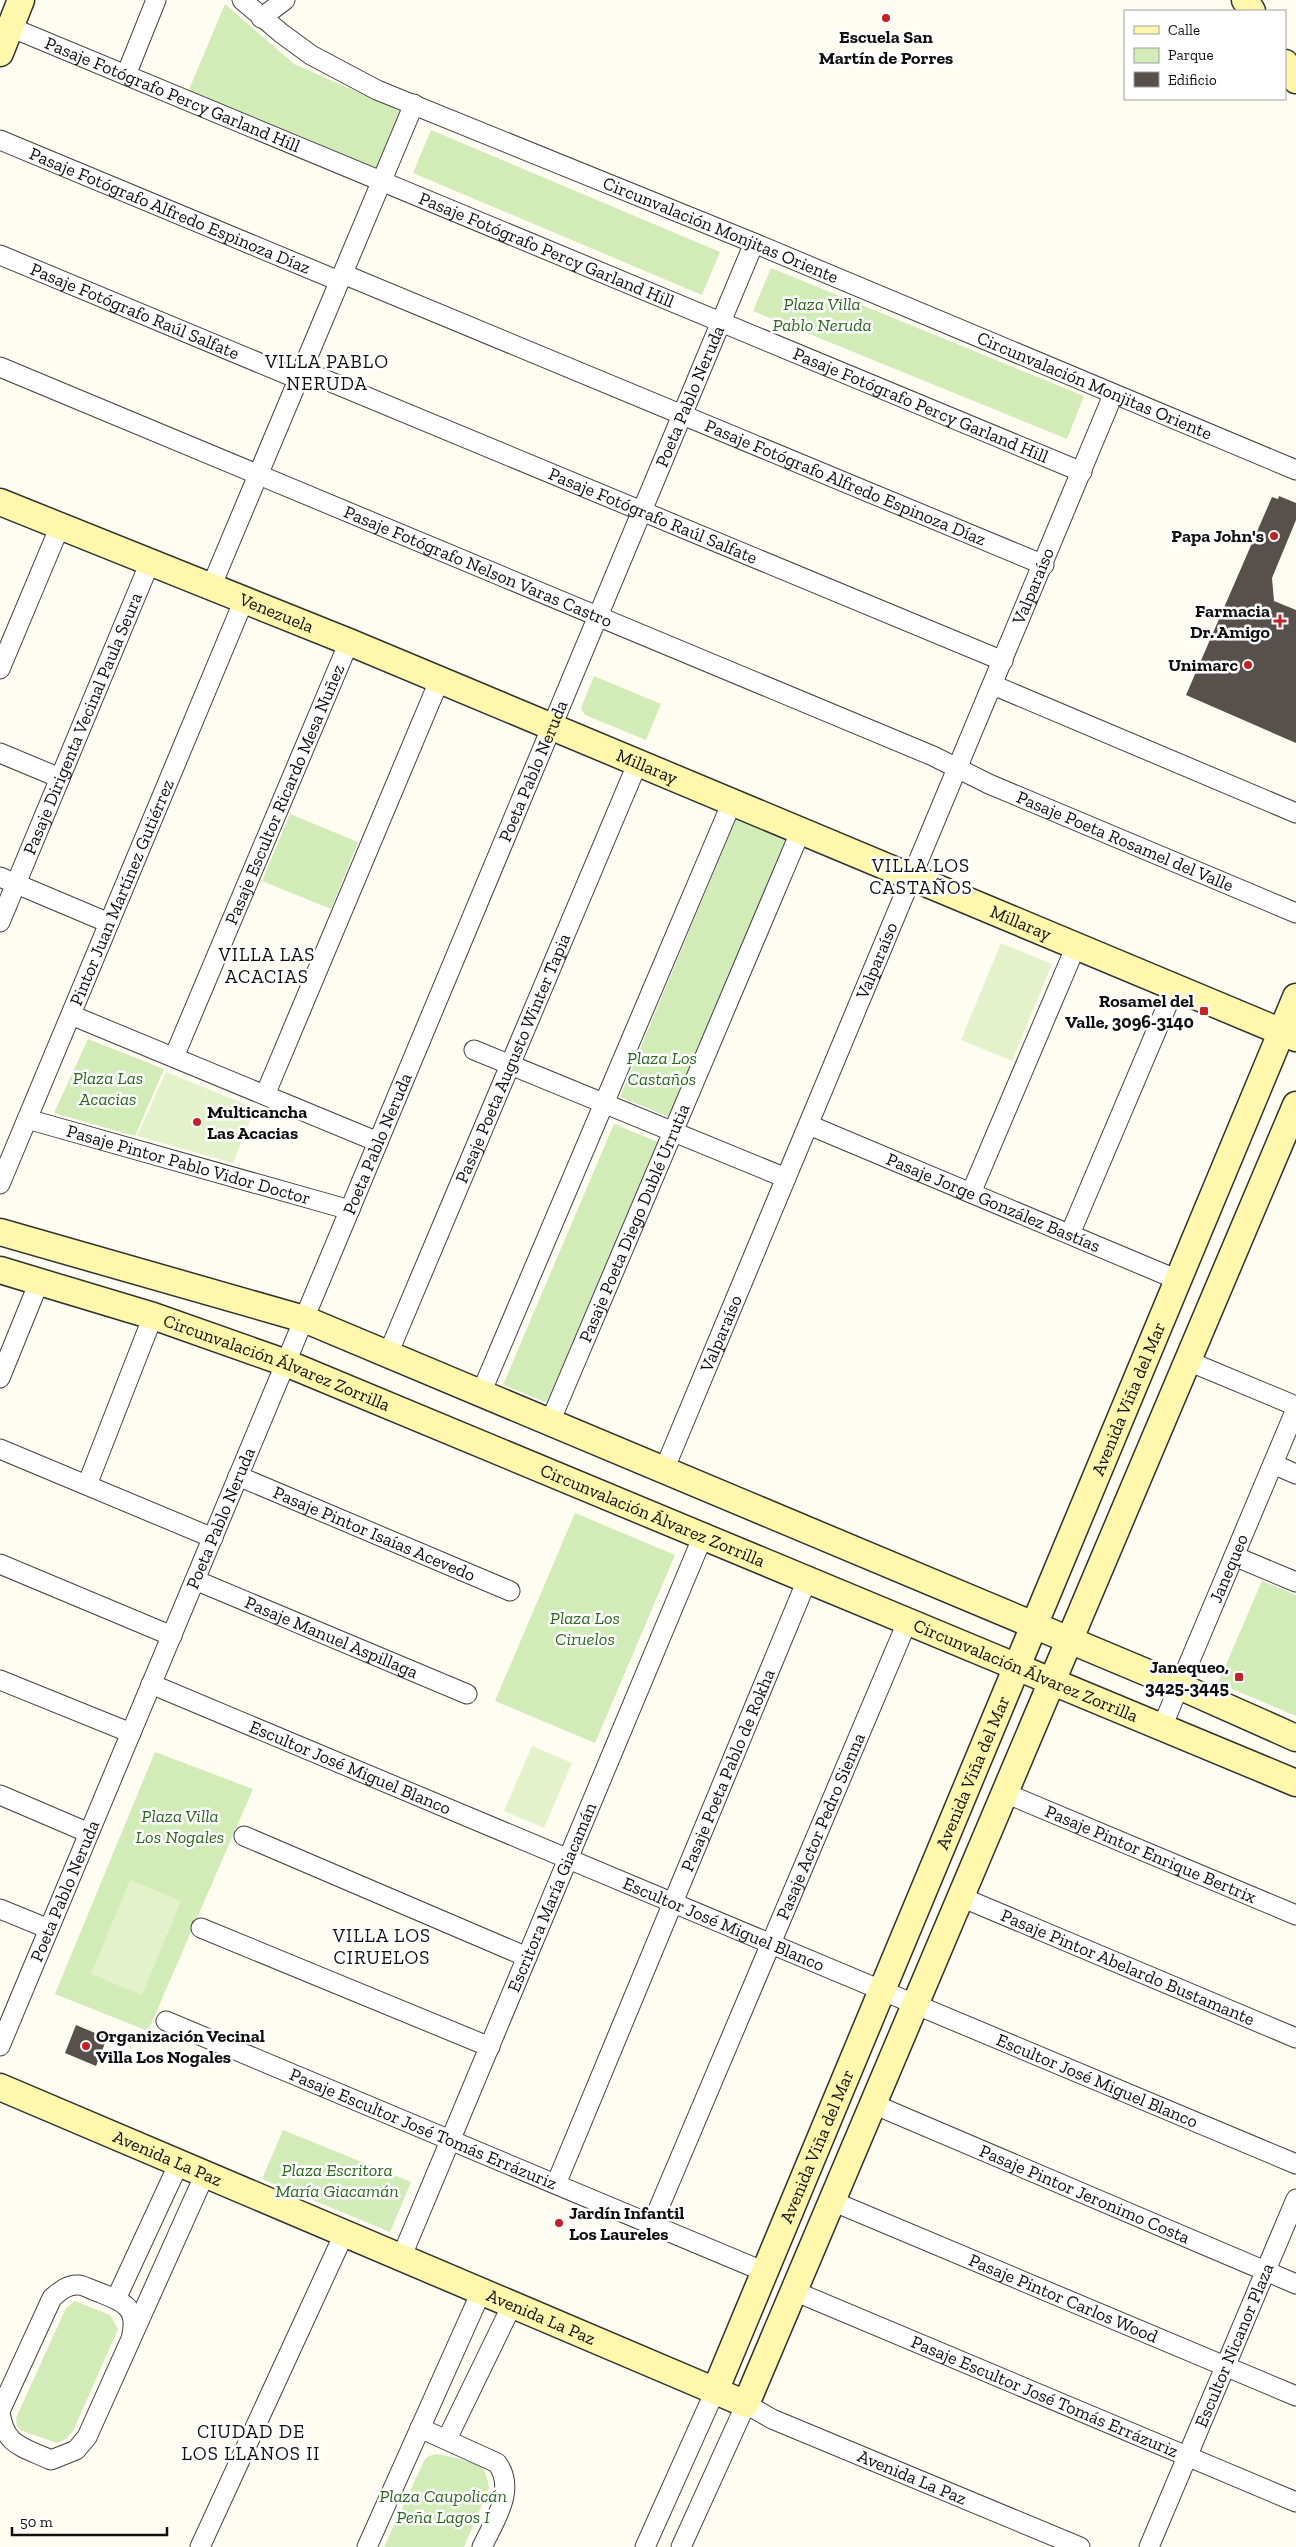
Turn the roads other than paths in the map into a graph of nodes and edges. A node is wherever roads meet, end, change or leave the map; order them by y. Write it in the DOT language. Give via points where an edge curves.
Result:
graph roads {
  1 [pos="21,0"];
  2 [pos="156,0"];
  3 [pos="242,0"];
  4 [pos="285,0"];
  5 [pos="261,18"];
  6 [pos="10,27"];
  7 [pos="0,53"];
  8 [pos="1286,65"];
  9 [pos="126,75"];
  10 [pos="1296,80"];
  11 [pos="414,104"];
  12 [pos="0,140"];
  13 [pos="381,181"];
  14 [pos="754,243"];
  15 [pos="0,256"];
  16 [pos="341,278"];
  17 [pos="721,322"];
  18 [pos="0,367"];
  19 [pos="300,374"];
  20 [pos="1113,395"];
  21 [pos="682,414"];
  22 [pos="1296,470"];
  23 [pos="1082,472"];
  24 [pos="258,475"];
  25 [pos="0,502"];
  26 [pos="641,511"];
  27 [pos="60,526"];
  28 [pos="150,562"];
  29 [pos="1044,565"];
  30 [pos="211,587"];
  31 [pos="244,600"];
  32 [pos="597,615"];
  33 [pos="349,642"];
  34 [pos="1003,661"];
  35 [pos="0,669"];
  36 [pos="439,681"];
  37 [pos="993,685"];
  38 [pos="551,727"];
  39 [pos="0,753"];
  40 [pos="638,762"];
  41 [pos="956,766"];
  42 [pos="60,778"];
  43 [pos="732,802"];
  44 [pos="1296,813"];
  45 [pos="801,830"];
  46 [pos="913,877"];
  47 [pos="8,880"];
  48 [pos="1296,913"];
  49 [pos="0,922"];
  50 [pos="109,923"];
  51 [pos="1076,946"];
  52 [pos="1174,987"];
  53 [pos="1296,997"];
  54 [pos="71,1015"];
  55 [pos="1289,1035"];
  56 [pos="474,1050"];
  57 [pos="174,1057"];
  58 [pos="510,1065"];
  59 [pos="265,1096"];
  60 [pos="604,1104"];
  61 [pos="1296,1105"];
  62 [pos="27,1119"];
  63 [pos="809,1125"];
  64 [pos="673,1132"];
  65 [pos="378,1142"];
  66 [pos="786,1178"];
  67 [pos="0,1184"];
  68 [pos="971,1193"];
  69 [pos="350,1210"];
  70 [pos="0,1232"];
  71 [pos="1070,1234"];
  72 [pos="0,1270"];
  73 [pos="1178,1280"];
  74 [pos="39,1282"];
  75 [pos="153,1316"];
  76 [pos="304,1319"];
  77 [pos="388,1354"];
  78 [pos="1188,1361"];
  79 [pos="286,1363"];
  80 [pos="0,1378"];
  81 [pos="481,1393"];
  82 [pos="1296,1407"];
  83 [pos="550,1422"];
  84 [pos="0,1449"];
  85 [pos="1273,1464"];
  86 [pos="664,1470"];
  87 [pos="1296,1474"];
  88 [pos="238,1476"];
  89 [pos="87,1485"];
  90 [pos="703,1536"];
  91 [pos="212,1538"];
  92 [pos="1234,1556"];
  93 [pos="0,1564"];
  94 [pos="195,1580"];
  95 [pos="807,1580"];
  96 [pos="1296,1582"];
  97 [pos="510,1590"];
  98 [pos="908,1620"];
  99 [pos="1034,1625"];
  100 [pos="172,1636"];
  101 [pos="1070,1640"];
  102 [pos="1017,1666"];
  103 [pos="0,1680"];
  104 [pos="1052,1681"];
  105 [pos="152,1684"];
  106 [pos="1179,1686"];
  107 [pos="467,1694"];
  108 [pos="1162,1727"];
  109 [pos="131,1733"];
  110 [pos="1296,1738"];
  111 [pos="1296,1783"];
  112 [pos="1005,1793"];
  113 [pos="0,1795"];
  114 [pos="89,1833"];
  115 [pos="244,1836"];
  116 [pos="568,1859"];
  117 [pos="960,1897"];
  118 [pos="673,1903"];
  119 [pos="0,1909"];
  120 [pos="1296,1915"];
  121 [pos="49,1928"];
  122 [pos="201,1928"];
  123 [pos="771,1944"];
  124 [pos="527,1957"];
  125 [pos="882,1990"];
  126 [pos="915,2004"];
  127 [pos="166,2021"];
  128 [pos="1296,2038"];
  129 [pos="0,2046"];
  130 [pos="490,2047"];
  131 [pos="0,2087"];
  132 [pos="873,2104"];
  133 [pos="450,2140"];
  134 [pos="179,2163"];
  135 [pos="1296,2164"];
  136 [pos="205,2174"];
  137 [pos="556,2184"];
  138 [pos="1296,2199"];
  139 [pos="832,2201"];
  140 [pos="652,2224"];
  141 [pos="344,2234"];
  142 [pos="401,2258"];
  143 [pos="764,2272"];
  144 [pos="1264,2272"];
  145 [pos="1296,2284"];
  146 [pos="481,2292"];
  147 [pos="794,2292"];
  148 [pos="116,2300"];
  149 [pos="512,2305"];
  150 [pos="132,2338"];
  151 [pos="1225,2367"];
  152 [pos="715,2391"];
  153 [pos="1296,2396"];
  154 [pos="746,2404"];
  155 [pos="0,2411"];
  156 [pos="420,2428"];
  157 [pos="447,2439"];
  158 [pos="1187,2456"];
  159 [pos="1296,2502"];
  160 [pos="200,2547"];
  161 [pos="367,2547"];
  162 [pos="482,2547"];
  163 [pos="645,2547"];
  164 [pos="681,2547"];
  165 [pos="1080,2547"];
  166 [pos="1148,2547"];
  1 -- 6 [label="street"];
  2 -- 9 [label="street"];
  3 -- 5 [label="street, Circunvalación Monjitas Oriente"];
  4 -- 5 [label="street"];
  5 -- 11 [label="street, Circunvalación Monjitas Oriente" via="312,55 344,73"];
  6 -- 7 [label="street"];
  6 -- 9 [label="street, Pasaje Fotógrafo Percy Garland Hill"];
  8 -- 10 [label="street"];
  9 -- 13 [label="street, Pasaje Fotógrafo Percy Garland Hill"];
  11 -- 13 [label="street"];
  11 -- 14 [label="street, Circunvalación Monjitas Oriente"];
  12 -- 16 [label="street, Pasaje Fotógrafo Alfredo Espinoza Díaz"];
  13 -- 16 [label="street"];
  13 -- 17 [label="street, Pasaje Fotógrafo Percy Garland Hill"];
  14 -- 17 [label="street, Poeta Pablo Neruda"];
  14 -- 20 [label="street, Circunvalación Monjitas Oriente"];
  15 -- 19 [label="street, Pasaje Fotógrafo Raúl Salfate"];
  16 -- 19 [label="street"];
  16 -- 21 [label="street, Pasaje Fotógrafo Alfredo Espinoza Díaz"];
  17 -- 21 [label="street, Poeta Pablo Neruda"];
  17 -- 23 [label="street, Pasaje Fotógrafo Percy Garland Hill"];
  18 -- 24 [label="street, Pasaje Fotógrafo Nelson Varas Castro"];
  19 -- 24 [label="street"];
  19 -- 26 [label="street, Pasaje Fotógrafo Raúl Salfate"];
  20 -- 22 [label="street, Circunvalación Monjitas Oriente"];
  20 -- 23 [label="street, Valparaíso"];
  21 -- 26 [label="street, Poeta Pablo Neruda"];
  21 -- 29 [label="street, Pasaje Fotógrafo Alfredo Espinoza Díaz"];
  23 -- 29 [label="street, Valparaíso"];
  24 -- 30 [label="street"];
  24 -- 32 [label="street, Pasaje Fotógrafo Nelson Varas Castro"];
  25 -- 27 [label="street, Venezuela"];
  26 -- 32 [label="street, Poeta Pablo Neruda"];
  26 -- 34 [label="street, Pasaje Fotógrafo Raúl Salfate"];
  27 -- 28 [label="street, Venezuela"];
  27 -- 35 [label="street"];
  28 -- 30 [label="street, Venezuela"];
  28 -- 42 [label="street, Pasaje Dirigenta Vecinal Paula Seura"];
  29 -- 34 [label="street, Valparaíso"];
  30 -- 31 [label="street, Venezuela"];
  31 -- 33 [label="street, Venezuela"];
  31 -- 50 [label="street, Pintor Juan Martínez Gutiérrez"];
  32 -- 38 [label="street, Poeta Pablo Neruda"];
  32 -- 41 [label="street, Pasaje Fotógrafo Nelson Varas Castro"];
  33 -- 36 [label="street, Venezuela"];
  33 -- 57 [label="street, Pasaje Escultor Ricardo Mesa Nuñez"];
  34 -- 37 [label="street, Valparaíso"];
  36 -- 38 [label="street, Venezuela"];
  36 -- 59 [label="street"];
  37 -- 41 [label="street, Valparaíso"];
  37 -- 44 [label="street"];
  38 -- 40 [label="street, Millaray"];
  38 -- 65 [label="street, Poeta Pablo Neruda"];
  39 -- 42 [label="street"];
  40 -- 43 [label="street, Millaray"];
  40 -- 58 [label="street, Pasaje Poeta Augusto Winter Tapia"];
  41 -- 46 [label="street, Valparaíso"];
  41 -- 48 [label="street, Pasaje Poeta Rosamel del Valle" via="984,782"];
  42 -- 47 [label="street, Pasaje Dirigenta Vecinal Paula Seura"];
  43 -- 45 [label="street, Millaray"];
  43 -- 60 [label="street"];
  45 -- 46 [label="street, Millaray"];
  45 -- 64 [label="street, Pasaje Poeta Diego Dublé Urrutia"];
  46 -- 51 [label="street, Millaray"];
  46 -- 63 [label="street, Valparaíso"];
  47 -- 49 [label="street, Pasaje Dirigenta Vecinal Paula Seura"];
  47 -- 50 [label="street"];
  50 -- 54 [label="street, Pintor Juan Martínez Gutiérrez"];
  51 -- 52 [label="street, Millaray"];
  51 -- 68 [label="street"];
  52 -- 55 [label="street, Millaray"];
  52 -- 71 [label="street"];
  53 -- 55 [label="street, Avenida Viña del Mar"];
  54 -- 57 [label="street"];
  54 -- 62 [label="street, Pintor Juan Martínez Gutiérrez"];
  55 -- 73 [label="street, Avenida Viña del Mar"];
  56 -- 58 [label="street"];
  57 -- 59 [label="street"];
  58 -- 60 [label="street"];
  58 -- 77 [label="street, Pasaje Poeta Augusto Winter Tapia"];
  59 -- 65 [label="street"];
  60 -- 64 [label="street"];
  60 -- 81 [label="street"];
  61 -- 78 [label="street, Avenida Viña del Mar"];
  62 -- 67 [label="street, Pintor Juan Martínez Gutiérrez"];
  62 -- 69 [label="street, Pasaje Pintor Pablo Vidor Doctor"];
  63 -- 66 [label="street, Valparaíso"];
  63 -- 68 [label="street, Pasaje Jorge González Bastías"];
  64 -- 66 [label="street"];
  64 -- 83 [label="street, Pasaje Poeta Diego Dublé Urrutia"];
  65 -- 69 [label="street, Poeta Pablo Neruda"];
  66 -- 86 [label="street, Valparaíso"];
  68 -- 71 [label="street, Pasaje Jorge González Bastías"];
  69 -- 76 [label="street, Poeta Pablo Neruda"];
  70 -- 76 [label="street"];
  71 -- 73 [label="street, Pasaje Jorge González Bastías"];
  72 -- 74 [label="street, Circunvalación Álvarez Zorrilla"];
  73 -- 99 [label="street, Avenida Viña del Mar"];
  74 -- 75 [label="street, Circunvalación Álvarez Zorrilla"];
  74 -- 80 [label="street"];
  75 -- 79 [label="street, Circunvalación Álvarez Zorrilla"];
  75 -- 89 [label="street"];
  76 -- 77 [label="street"];
  76 -- 79 [label="street, Poeta Pablo Neruda"];
  77 -- 81 [label="street"];
  78 -- 82 [label="street"];
  78 -- 101 [label="street, Avenida Viña del Mar"];
  79 -- 88 [label="street, Poeta Pablo Neruda"];
  79 -- 90 [label="street, Circunvalación Álvarez Zorrilla"];
  81 -- 83 [label="street"];
  82 -- 85 [label="street, Janequeo"];
  83 -- 86 [label="street"];
  84 -- 89 [label="street"];
  85 -- 87 [label="street"];
  85 -- 92 [label="street, Janequeo"];
  86 -- 99 [label="street"];
  88 -- 91 [label="street, Poeta Pablo Neruda"];
  88 -- 97 [label="street, Pasaje Pintor Isaías Acevedo"];
  89 -- 91 [label="street"];
  90 -- 95 [label="street, Circunvalación Álvarez Zorrilla"];
  90 -- 116 [label="street, Escritora María Giacamán"];
  91 -- 94 [label="street, Poeta Pablo Neruda"];
  92 -- 96 [label="street"];
  92 -- 106 [label="street, Janequeo"];
  93 -- 100 [label="street"];
  94 -- 100 [label="street, Poeta Pablo Neruda"];
  94 -- 107 [label="street, Pasaje Manuel Aspillaga"];
  95 -- 98 [label="street, Circunvalación Álvarez Zorrilla"];
  95 -- 118 [label="street, Pasaje Poeta Pablo de Rokha"];
  98 -- 102 [label="street, Circunvalación Álvarez Zorrilla"];
  98 -- 123 [label="street, Pasaje Actor Pedro Sienna"];
  99 -- 101 [label="street"];
  99 -- 102 [label="street, Avenida Viña del Mar"];
  100 -- 105 [label="street, Poeta Pablo Neruda"];
  101 -- 104 [label="street, Avenida Viña del Mar"];
  101 -- 106 [label="street"];
  102 -- 104 [label="street, Circunvalación Álvarez Zorrilla"];
  102 -- 125 [label="street, Avenida Viña del Mar"];
  103 -- 109 [label="street"];
  104 -- 108 [label="street, Circunvalación Álvarez Zorrilla"];
  104 -- 112 [label="street, Avenida Viña del Mar"];
  105 -- 109 [label="street, Poeta Pablo Neruda"];
  105 -- 116 [label="street, Escultor José Miguel Blanco"];
  106 -- 108 [label="street, Janequeo"];
  106 -- 110 [label="street"];
  108 -- 111 [label="street, Circunvalación Álvarez Zorrilla"];
  109 -- 114 [label="street, Poeta Pablo Neruda"];
  112 -- 117 [label="street, Avenida Viña del Mar"];
  112 -- 120 [label="street, Pasaje Pintor Enrique Bertrix"];
  113 -- 114 [label="street"];
  114 -- 121 [label="street, Poeta Pablo Neruda"];
  115 -- 124 [label="street"];
  116 -- 118 [label="street, Escultor José Miguel Blanco"];
  116 -- 124 [label="street, Escritora María Giacamán"];
  117 -- 126 [label="street, Avenida Viña del Mar"];
  117 -- 128 [label="street, Pasaje Pintor Abelardo Bustamante"];
  118 -- 123 [label="street, Escultor José Miguel Blanco"];
  118 -- 137 [label="street, Pasaje Poeta Pablo de Rokha"];
  119 -- 121 [label="street"];
  121 -- 129 [label="street, Poeta Pablo Neruda"];
  122 -- 130 [label="street"];
  123 -- 125 [label="street, Escultor José Miguel Blanco"];
  123 -- 140 [label="street, Pasaje Actor Pedro Sienna"];
  124 -- 130 [label="street, Escritora María Giacamán"];
  125 -- 126 [label="street, Escultor José Miguel Blanco"];
  125 -- 143 [label="street, Avenida Viña del Mar"];
  126 -- 132 [label="street, Avenida Viña del Mar"];
  126 -- 135 [label="street, Escultor José Miguel Blanco"];
  127 -- 133 [label="street, Pasaje Escultor José Tomás Errázuriz"];
  130 -- 133 [label="street, Escritora María Giacamán"];
  131 -- 134 [label="street, Avenida La Paz"];
  132 -- 139 [label="street, Avenida Viña del Mar"];
  132 -- 144 [label="street, Pasaje Pintor Jeronimo Costa"];
  133 -- 137 [label="street, Pasaje Escultor José Tomás Errázuriz"];
  133 -- 142 [label="street, Escritora María Giacamán"];
  134 -- 136 [label="street, Avenida La Paz"];
  134 -- 148 [label="street"];
  136 -- 141 [label="street, Avenida La Paz"];
  136 -- 150 [label="street"];
  137 -- 140 [label="street, Pasaje Escultor José Tomás Errázuriz"];
  138 -- 144 [label="street, Escultor Nicanor Plaza"];
  139 -- 147 [label="street, Avenida Viña del Mar"];
  139 -- 151 [label="street, Pasaje Pintor Carlos Wood"];
  140 -- 143 [label="street, Pasaje Escultor José Tomás Errázuriz"];
  141 -- 142 [label="street, Avenida La Paz"];
  141 -- 160 [label="street"];
  142 -- 146 [label="street, Avenida La Paz"];
  143 -- 152 [label="street, Avenida Viña del Mar"];
  144 -- 145 [label="street, Pasaje Pintor Jeronimo Costa"];
  144 -- 151 [label="street, Escultor Nicanor Plaza"];
  146 -- 149 [label="street, Avenida La Paz"];
  146 -- 156 [label="street"];
  147 -- 154 [label="street, Avenida Viña del Mar"];
  147 -- 158 [label="street, Pasaje Escultor José Tomás Errázuriz"];
  148 -- 150 [label="street" via="128,2307 135,2320"];
  148 -- 155 [label="street" via="79,2285 64,2287 52,2298"];
  149 -- 152 [label="street, Avenida La Paz"];
  149 -- 157 [label="street"];
  150 -- 155 [label="street" via="88,2437 76,2450 51,2460 13,2442 2,2429"];
  151 -- 153 [label="street, Pasaje Pintor Carlos Wood"];
  151 -- 158 [label="street, Escultor Nicanor Plaza"];
  152 -- 154 [label="street, Avenida La Paz"];
  152 -- 163 [label="street, Avenida Viña del Mar"];
  154 -- 164 [label="street, Avenida Viña del Mar"];
  154 -- 165 [label="street, Avenida La Paz" via="772,2418"];
  156 -- 157 [label="street"];
  156 -- 161 [label="street"];
  157 -- 162 [label="street" via="497,2463 504,2472 507,2482 503,2500"];
  158 -- 159 [label="street, Pasaje Escultor José Tomás Errázuriz"];
  158 -- 166 [label="street, Escultor Nicanor Plaza"];
}
